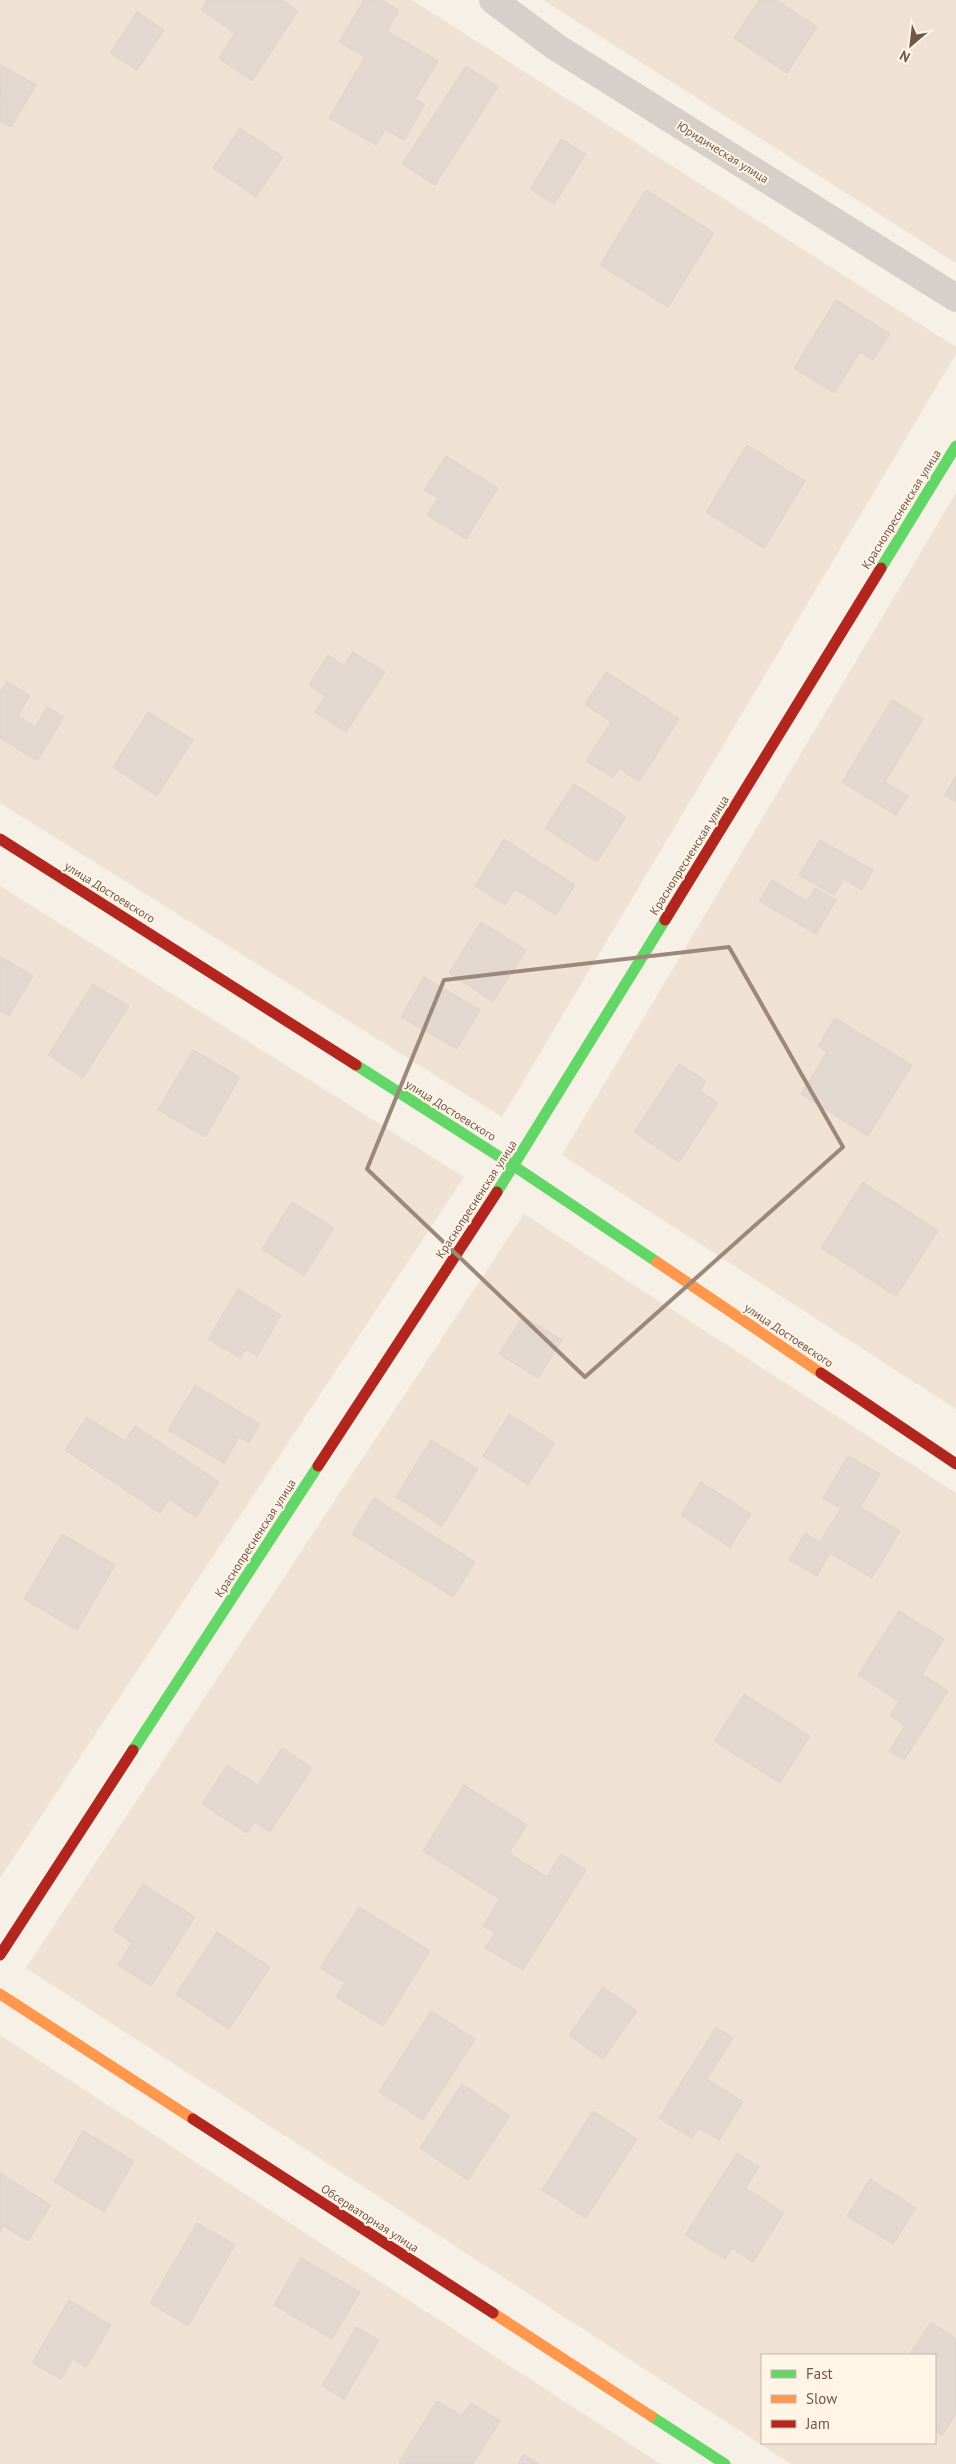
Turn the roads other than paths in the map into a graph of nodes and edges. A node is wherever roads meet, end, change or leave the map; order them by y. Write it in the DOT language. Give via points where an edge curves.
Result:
graph roads {
  1 [pos="493,0"];
  2 [pos="956,298"];
  3 [pos="956,446"];
  4 [pos="0,839"];
  5 [pos="514,1166"];
  6 [pos="956,1464"];
  7 [pos="0,1955"];
  8 [pos="0,1994"];
  9 [pos="725,2464"];
  1 -- 2 [label="street, Юридическая улица" via="556,47"];
  3 -- 5 [label="street, Краснопресненская улица"];
  4 -- 5 [label="street, улица Достоевского"];
  5 -- 6 [label="street, улица Достоевского"];
  5 -- 7 [label="street, Краснопресненская улица"];
  8 -- 9 [label="street, Обсерваторная улица"];
}
